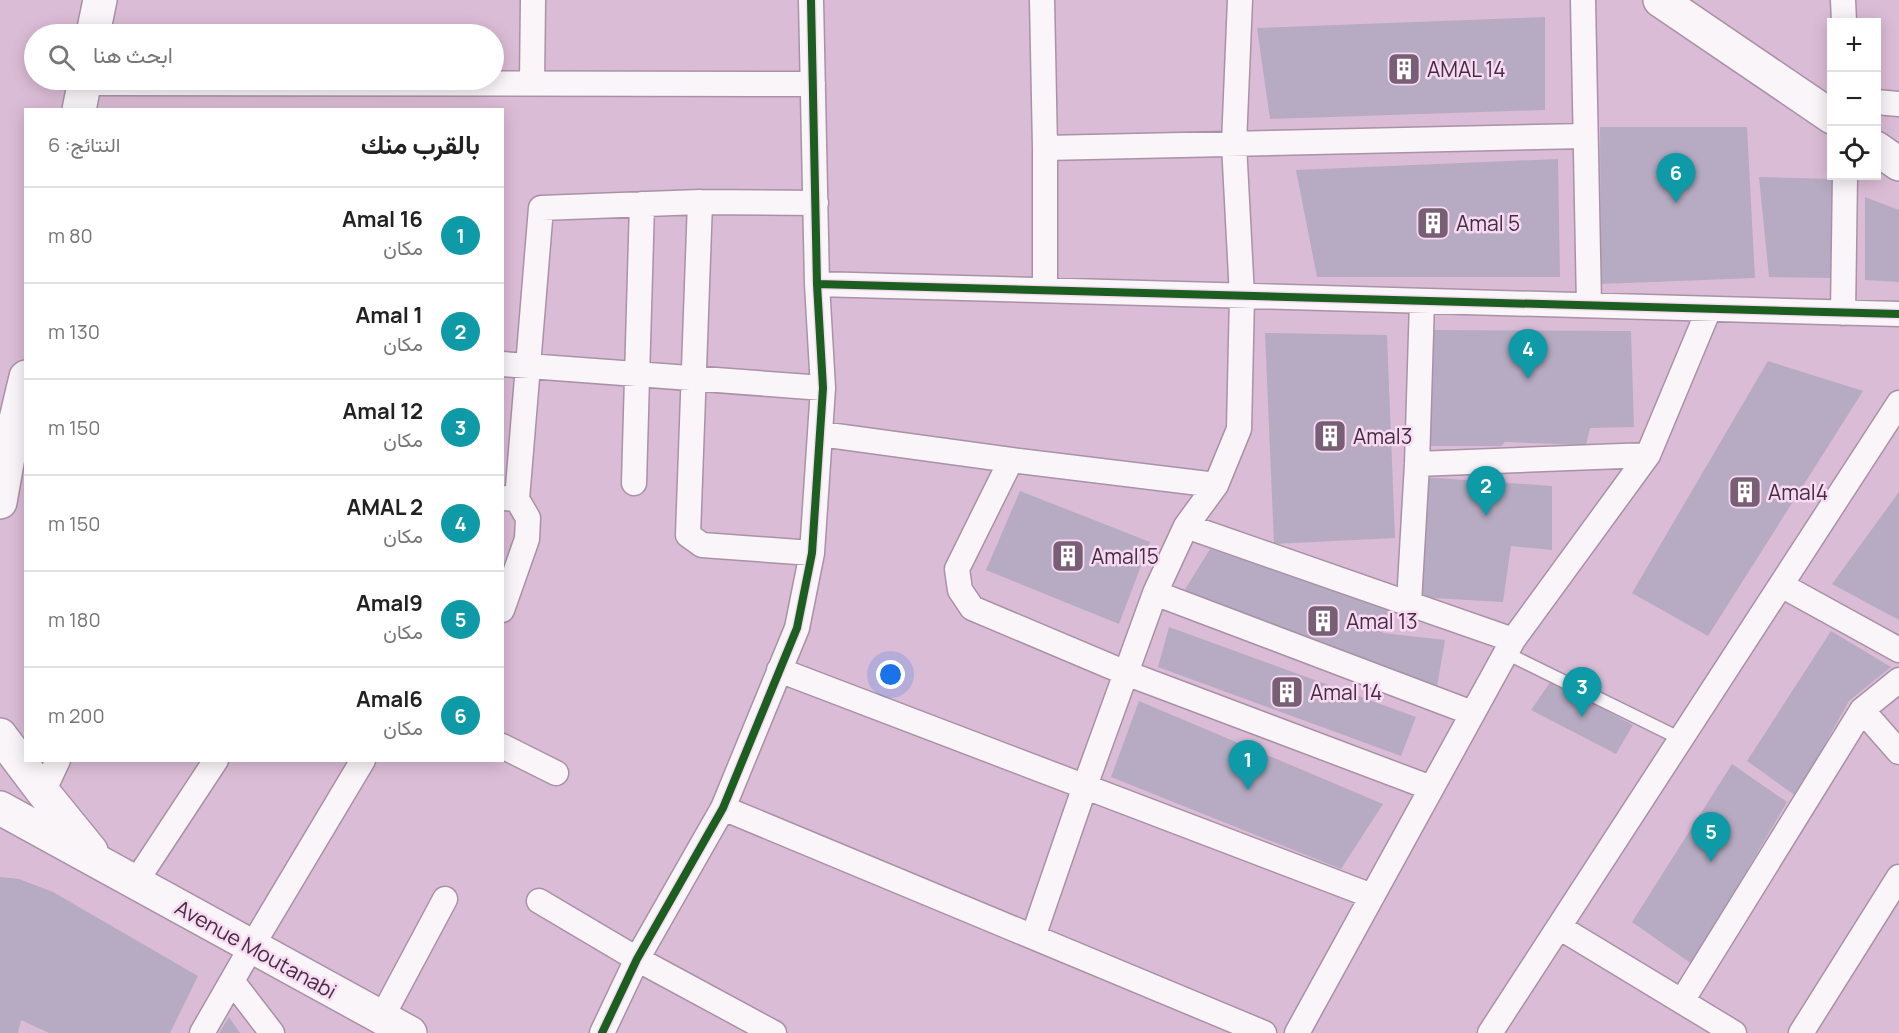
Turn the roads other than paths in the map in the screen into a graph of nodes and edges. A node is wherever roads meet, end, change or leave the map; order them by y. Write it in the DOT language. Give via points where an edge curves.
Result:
graph roads {
  1 [pos="100,0"];
  2 [pos="533,0"];
  3 [pos="812,0"];
  4 [pos="1042,0"];
  5 [pos="1240,0"];
  6 [pos="1583,0"];
  7 [pos="1660,0"];
  8 [pos="1843,0"];
  9 [pos="1844,18"];
  10 [pos="95,24"];
  11 [pos="504,83"];
  12 [pos="532,83"];
  13 [pos="813,84"];
  14 [pos="139,90"];
  15 [pos="83,91"];
  16 [pos="1881,102"];
  17 [pos="1899,104"];
  18 [pos="1827,114"];
  19 [pos="1586,136"];
  20 [pos="1234,144"];
  21 [pos="1045,148"];
  22 [pos="1881,151"];
  23 [pos="1899,164"];
  24 [pos="1845,180"];
  25 [pos="700,202"];
  26 [pos="816,202"];
  27 [pos="642,204"];
  28 [pos="817,284"];
  29 [pos="1046,290"];
  30 [pos="1242,296"];
  31 [pos="1422,301"];
  32 [pos="1589,305"];
  33 [pos="1709,309"];
  34 [pos="1843,312"];
  35 [pos="1899,314"];
  36 [pos="504,364"];
  37 [pos="528,366"];
  38 [pos="637,374"];
  39 [pos="694,378"];
  40 [pos="823,388"];
  41 [pos="24,393"];
  42 [pos="1899,403"];
  43 [pos="821,434"];
  44 [pos="18,440"];
  45 [pos="1648,455"];
  46 [pos="1011,460"];
  47 [pos="1417,464"];
  48 [pos="634,483"];
  49 [pos="1216,485"];
  50 [pos="1,489"];
  51 [pos="510,498"];
  52 [pos="1186,526"];
  53 [pos="812,554"];
  54 [pos="1781,585"];
  55 [pos="1155,592"];
  56 [pos="1409,603"];
  57 [pos="504,604"];
  58 [pos="1509,646"];
  59 [pos="1899,650"];
  60 [pos="779,670"];
  61 [pos="1125,673"];
  62 [pos="1899,680"];
  63 [pos="1862,710"];
  64 [pos="1472,713"];
  65 [pos="0,735"];
  66 [pos="1682,738"];
  67 [pos="504,747"];
  68 [pos="1899,752"];
  69 [pos="57,762"];
  70 [pos="215,762"];
  71 [pos="362,762"];
  72 [pos="556,773"];
  73 [pos="1085,786"];
  74 [pos="1431,788"];
  75 [pos="43,792"];
  76 [pos="723,808"];
  77 [pos="1,810"];
  78 [pos="101,864"];
  79 [pos="1899,877"];
  80 [pos="135,883"];
  81 [pos="1372,896"];
  82 [pos="445,899"];
  83 [pos="539,901"];
  84 [pos="1559,927"];
  85 [pos="1033,937"];
  86 [pos="252,946"];
  87 [pos="637,959"];
  88 [pos="232,981"];
  89 [pos="1682,1002"];
  90 [pos="382,1017"];
  91 [pos="202,1033"];
  92 [pos="272,1033"];
  93 [pos="410,1033"];
  94 [pos="602,1033"];
  95 [pos="774,1033"];
  96 [pos="1264,1033"];
  97 [pos="1297,1033"];
  98 [pos="1490,1033"];
  99 [pos="1734,1033"];
  100 [pos="1802,1033"];
  1 -- 10 [label="street"];
  2 -- 12 [label="street"];
  3 -- 13 [label="street"];
  4 -- 21 [label="street"];
  5 -- 20 [label="street"];
  6 -- 19 [label="street"];
  7 -- 18 [label="street"];
  8 -- 9 [label="street"];
  11 -- 12 [label="street"];
  12 -- 13 [label="street"];
  13 -- 26 [label="street"];
  14 -- 15 [label="street"];
  16 -- 17 [label="street"];
  19 -- 20 [label="street"];
  19 -- 32 [label="street"];
  20 -- 21 [label="street"];
  20 -- 30 [label="street"];
  21 -- 29 [label="street"];
  22 -- 23 [label="street"];
  24 -- 34 [label="street"];
  25 -- 26 [label="street"];
  25 -- 27 [label="street"];
  25 -- 39 [label="street"];
  26 -- 28 [label="street"];
  27 -- 37 [label="street" via="541,208"];
  27 -- 38 [label="street"];
  28 -- 29 [label="street"];
  28 -- 40 [label="street"];
  29 -- 30 [label="street"];
  30 -- 31 [label="street"];
  30 -- 49 [label="street" via="1239,429"];
  31 -- 32 [label="street"];
  31 -- 47 [label="street"];
  32 -- 33 [label="street"];
  33 -- 34 [label="street"];
  33 -- 45 [label="street"];
  34 -- 35 [label="street"];
  36 -- 37 [label="street"];
  37 -- 38 [label="street"];
  37 -- 51 [label="street"];
  38 -- 39 [label="street"];
  38 -- 48 [label="street"];
  39 -- 40 [label="street"];
  39 -- 53 [label="street" via="688,535 702,545"];
  40 -- 43 [label="street"];
  41 -- 44 [label="street"];
  42 -- 54 [label="street"];
  43 -- 46 [label="street"];
  43 -- 53 [label="street"];
  44 -- 50 [label="street"];
  45 -- 47 [label="street"];
  45 -- 58 [label="street"];
  46 -- 49 [label="street"];
  46 -- 61 [label="street" via="957,569 960,590 972,608"];
  47 -- 56 [label="street"];
  49 -- 52 [label="street"];
  51 -- 57 [label="street" via="528,518 527,539"];
  52 -- 55 [label="street"];
  52 -- 56 [label="street"];
  53 -- 60 [label="street" via="797,628"];
  54 -- 59 [label="street"];
  54 -- 66 [label="street"];
  55 -- 61 [label="street"];
  55 -- 64 [label="street"];
  56 -- 58 [label="street"];
  58 -- 64 [label="street"];
  58 -- 66 [label="lane"];
  60 -- 73 [label="street"];
  60 -- 76 [label="street"];
  61 -- 73 [label="street"];
  61 -- 74 [label="street"];
  62 -- 63 [label="street"];
  63 -- 68 [label="street"];
  63 -- 89 [label="street"];
  64 -- 74 [label="street"];
  65 -- 75 [label="street"];
  66 -- 84 [label="street"];
  67 -- 72 [label="street"];
  69 -- 75 [label="street"];
  70 -- 80 [label="street"];
  71 -- 86 [label="street"];
  73 -- 81 [label="street"];
  73 -- 85 [label="street"];
  74 -- 81 [label="street"];
  75 -- 78 [label="street"];
  76 -- 85 [label="street"];
  76 -- 87 [label="street"];
  77 -- 78 [label="street, Avenue Moutanabi"];
  78 -- 80 [label="street, Avenue Moutanabi"];
  79 -- 100 [label="street"];
  80 -- 86 [label="street, Avenue Moutanabi"];
  81 -- 97 [label="street"];
  82 -- 90 [label="street"];
  83 -- 87 [label="street"];
  84 -- 89 [label="street"];
  84 -- 98 [label="street"];
  85 -- 96 [label="street"];
  86 -- 88 [label="street"];
  86 -- 90 [label="street, Avenue Moutanabi"];
  87 -- 94 [label="street"];
  87 -- 95 [label="street"];
  88 -- 91 [label="street"];
  88 -- 92 [label="street"];
  89 -- 99 [label="street"];
  90 -- 93 [label="street, Avenue Moutanabi"];
}
